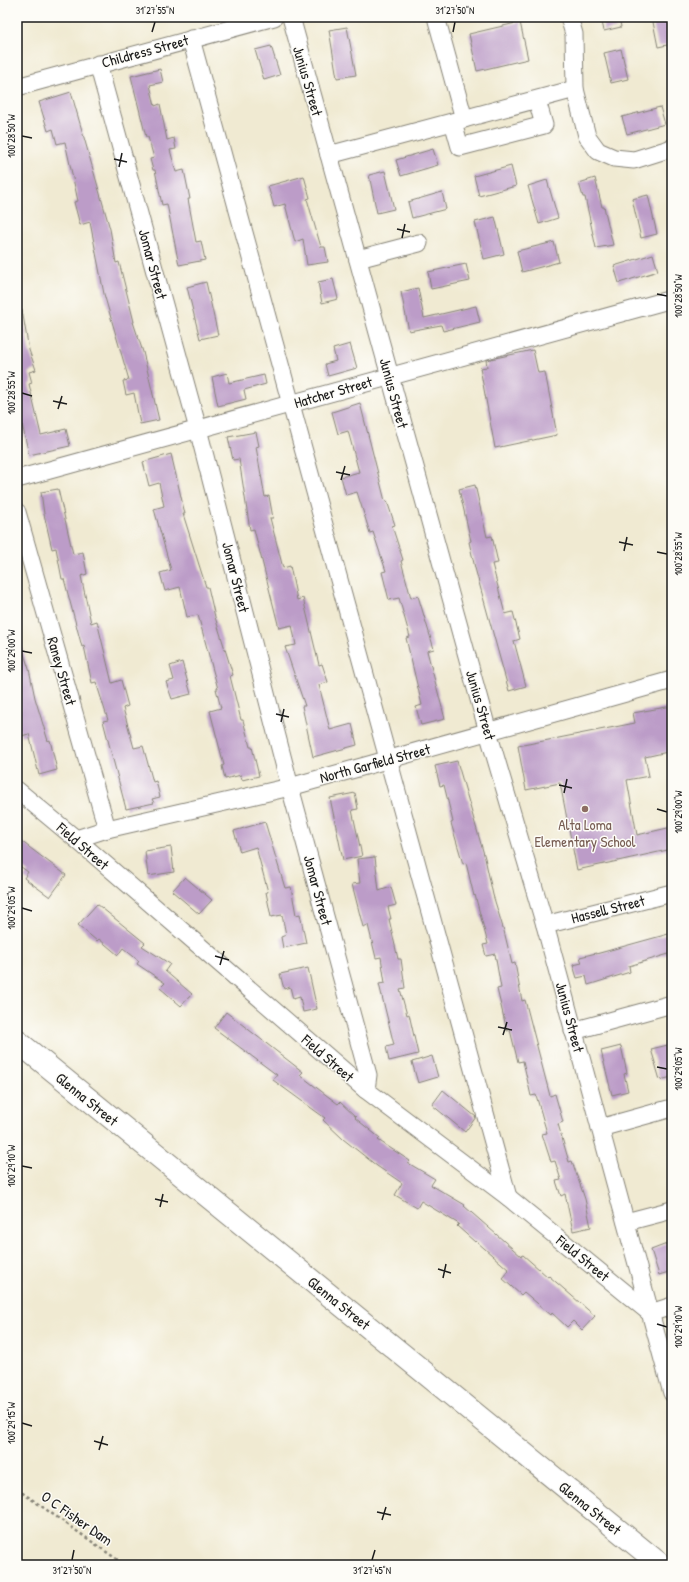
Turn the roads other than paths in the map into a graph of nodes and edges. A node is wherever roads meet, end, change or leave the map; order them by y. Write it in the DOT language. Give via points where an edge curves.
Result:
graph roads {
  1 [pos="274,17"];
  2 [pos="291,17"];
  3 [pos="436,17"];
  4 [pos="569,17"];
  5 [pos="190,39"];
  6 [pos="98,64"];
  7 [pos="17,87"];
  8 [pos="575,89"];
  9 [pos="537,100"];
  10 [pos="459,121"];
  11 [pos="672,148"];
  12 [pos="329,155"];
  13 [pos="418,244"];
  14 [pos="358,259"];
  15 [pos="672,299"];
  16 [pos="389,376"];
  17 [pos="291,404"];
  18 [pos="198,429"];
  19 [pos="17,479"];
  20 [pos="17,512"];
  21 [pos="672,680"];
  22 [pos="488,732"];
  23 [pos="388,759"];
  24 [pos="290,786"];
  25 [pos="17,790"];
  26 [pos="107,829"];
  27 [pos="76,839"];
  28 [pos="672,893"];
  29 [pos="545,925"];
  30 [pos="672,1004"];
  31 [pos="573,1031"];
  32 [pos="17,1042"];
  33 [pos="366,1090"];
  34 [pos="672,1108"];
  35 [pos="600,1128"];
  36 [pos="508,1197"];
  37 [pos="672,1210"];
  38 [pos="626,1222"];
  39 [pos="672,1306"];
  40 [pos="650,1313"];
  41 [pos="672,1393"];
  42 [pos="660,1565"];
  1 -- 5 [label="street, Childress Street"];
  2 -- 12 [label="street, Junius Street"];
  3 -- 10 [label="street"];
  4 -- 8 [label="street" via="574,34"];
  5 -- 6 [label="street, Childress Street"];
  5 -- 17 [label="street"];
  6 -- 7 [label="street, Childress Street"];
  6 -- 18 [label="street, Jomar Street"];
  8 -- 9 [label="street"];
  8 -- 11 [label="street" via="587,136 598,151 614,158 634,160"];
  9 -- 10 [label="street"];
  9 -- 10 [label="street" via="544,125 460,147"];
  10 -- 12 [label="street"];
  12 -- 14 [label="street, Junius Street"];
  13 -- 14 [label="street"];
  14 -- 16 [label="street, Junius Street"];
  15 -- 16 [label="street, Hatcher Street"];
  16 -- 17 [label="street, Hatcher Street"];
  16 -- 22 [label="street, Junius Street"];
  17 -- 18 [label="street, Hatcher Street"];
  17 -- 23 [label="street"];
  18 -- 19 [label="street, Hatcher Street"];
  18 -- 24 [label="street, Jomar Street"];
  20 -- 26 [label="street, Raney Street"];
  21 -- 22 [label="street, North Garfield Street"];
  22 -- 23 [label="street, North Garfield Street"];
  22 -- 29 [label="street, Junius Street"];
  23 -- 24 [label="street, North Garfield Street"];
  23 -- 36 [label="street"];
  24 -- 26 [label="street, North Garfield Street"];
  24 -- 33 [label="street, Jomar Street" via="368,1075"];
  25 -- 27 [label="street, Field Street"];
  26 -- 27 [label="street, North Garfield Street"];
  27 -- 33 [label="street, Field Street"];
  28 -- 29 [label="street, Hassell Street"];
  29 -- 31 [label="street, Junius Street"];
  30 -- 31 [label="street"];
  31 -- 35 [label="street, Junius Street"];
  32 -- 42 [label="main road, Glenna Street"];
  33 -- 36 [label="street, Field Street"];
  34 -- 35 [label="street"];
  35 -- 38 [label="street, Junius Street"];
  36 -- 40 [label="street, Field Street"];
  37 -- 38 [label="street"];
  38 -- 40 [label="street, Junius Street"];
  39 -- 40 [label="street"];
  40 -- 41 [label="street, Junius Street"];
}
